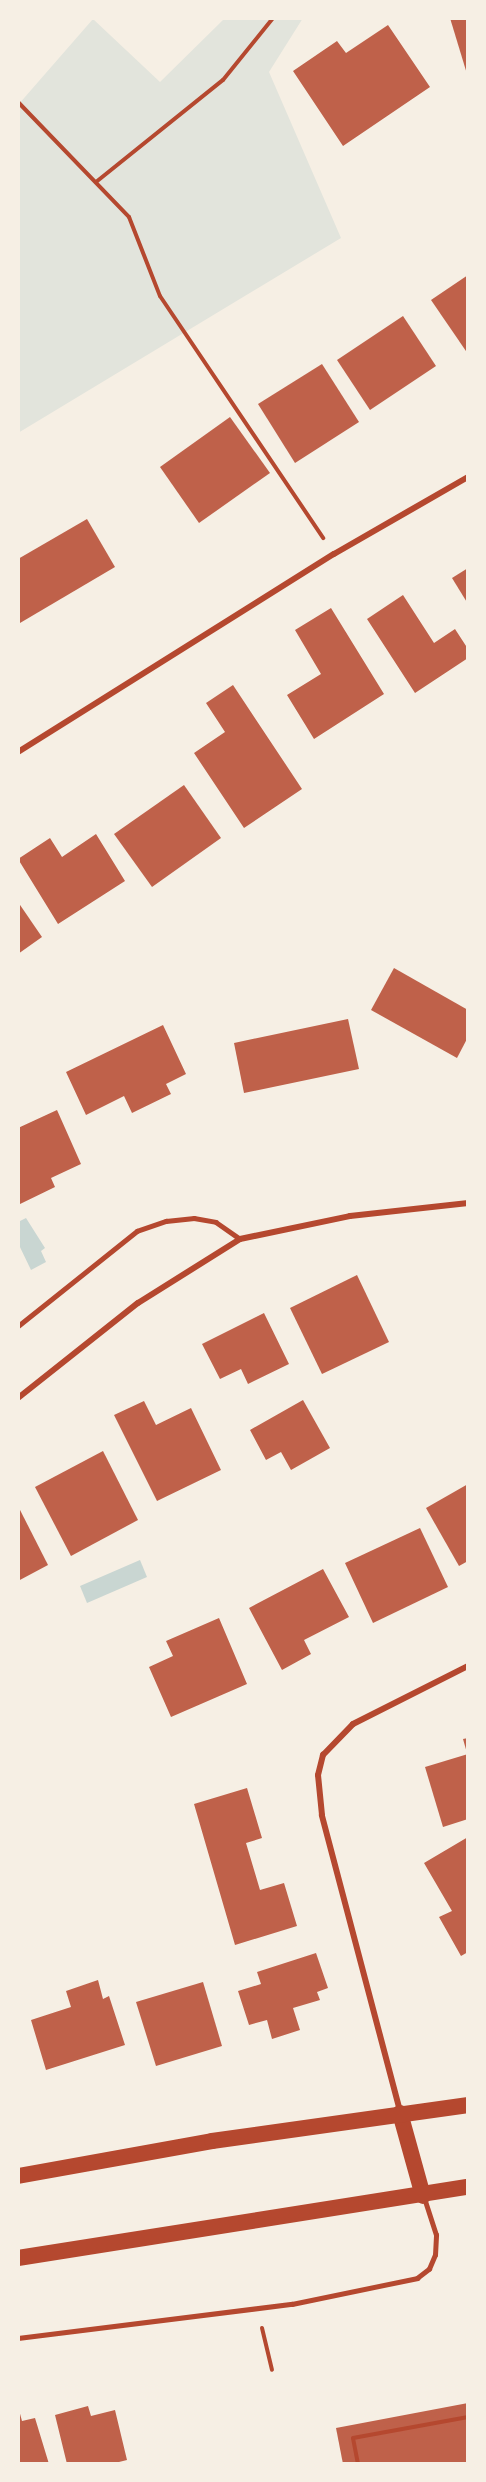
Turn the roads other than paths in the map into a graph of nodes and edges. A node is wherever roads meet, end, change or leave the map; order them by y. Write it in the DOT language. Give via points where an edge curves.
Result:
graph roads {
  1 [pos="468,477"];
  2 [pos="18,752"];
  3 [pos="468,1203"];
  4 [pos="240,1239"];
  5 [pos="18,1326"];
  6 [pos="18,1398"];
  7 [pos="468,1666"];
  8 [pos="468,2106"];
  9 [pos="400,2113"];
  10 [pos="18,2176"];
  11 [pos="468,2187"];
  12 [pos="423,2196"];
  13 [pos="18,2258"];
  14 [pos="18,2338"];
  1 -- 2 [label="street" via="334,554"];
  3 -- 4 [label="street" via="350,1216"];
  4 -- 5 [label="lane" via="216,1222 194,1218 166,1221 137,1231"];
  4 -- 6 [label="street" via="138,1303"];
  7 -- 9 [label="street" via="353,1724 324,1755 318,1775 322,1815"];
  8 -- 9 [label="highway"];
  9 -- 10 [label="highway" via="101,2159"];
  9 -- 12 [label="highway"];
  11 -- 12 [label="highway"];
  12 -- 13 [label="highway" via="230,2222"];
  12 -- 14 [label="lane" via="436,2235 435,2255 429,2269 417,2278 292,2304"];
}
